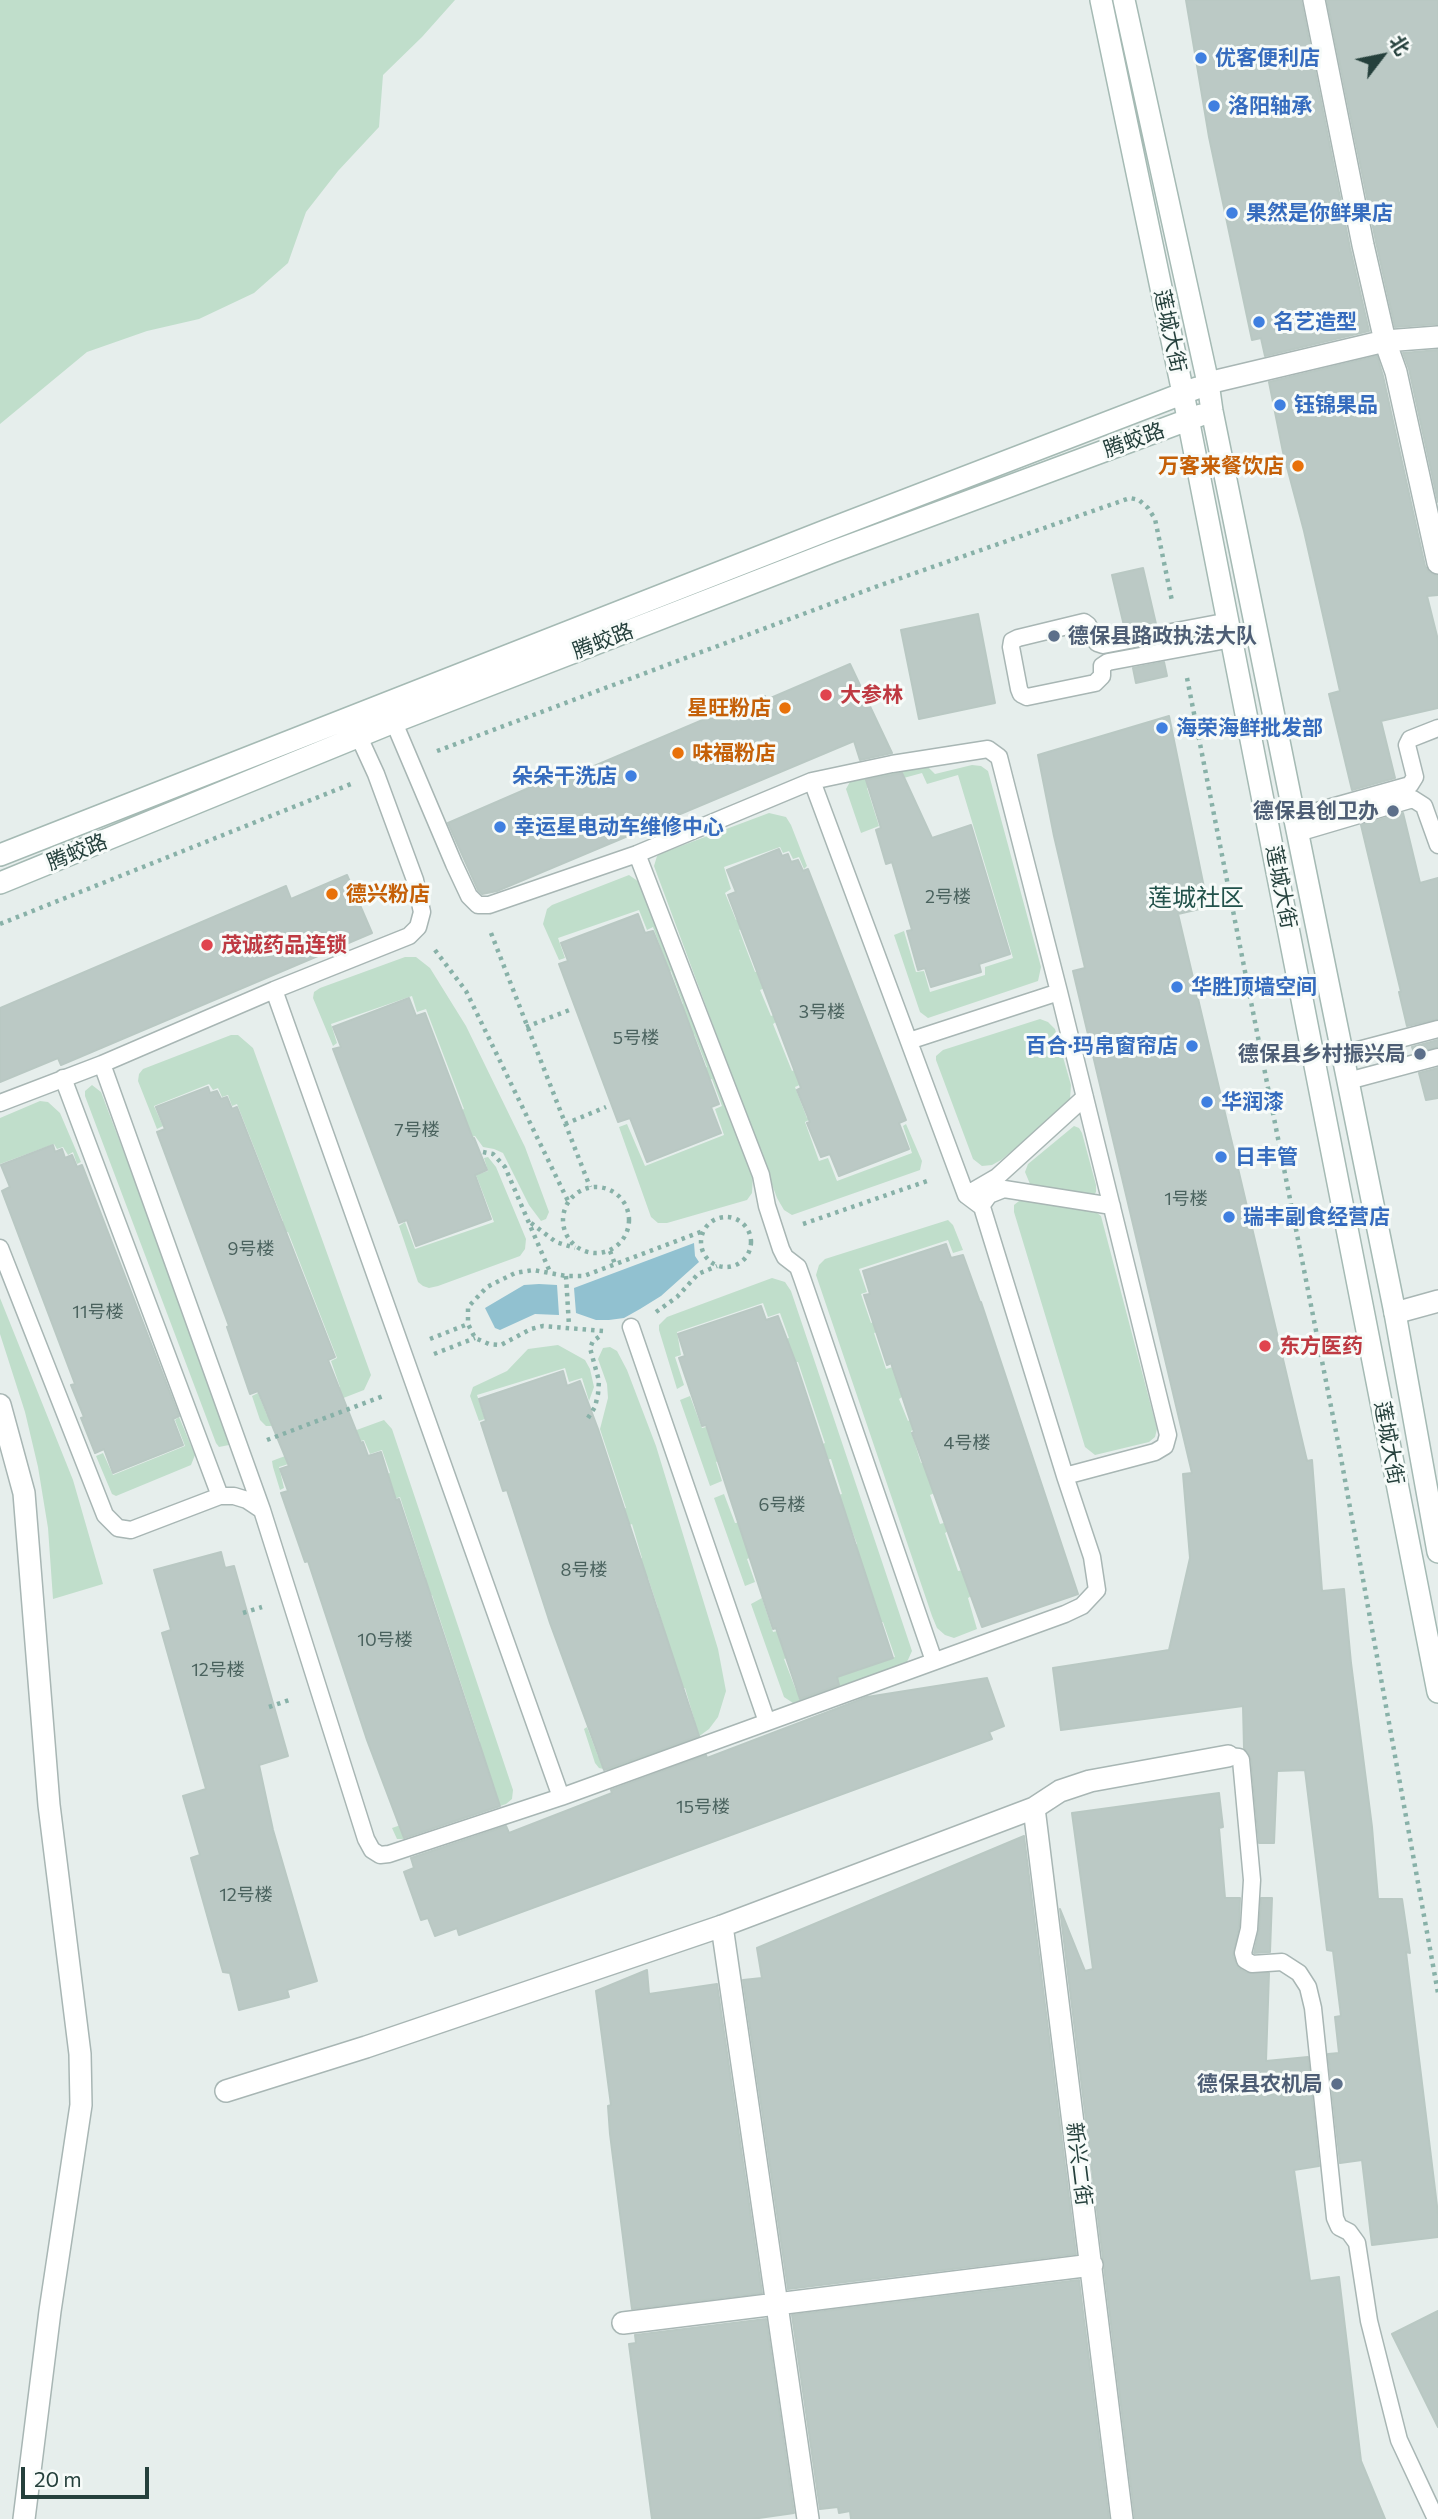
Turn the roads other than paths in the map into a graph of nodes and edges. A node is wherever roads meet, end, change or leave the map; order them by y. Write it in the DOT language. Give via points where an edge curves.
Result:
graph roads {
  1 [pos="1101,0"];
  2 [pos="1124,0"];
  3 [pos="1314,0"];
  4 [pos="1438,337"];
  5 [pos="1384,341"];
  6 [pos="1208,383"];
  7 [pos="1184,393"];
  8 [pos="1212,411"];
  9 [pos="1188,420"];
  10 [pos="1438,563"];
  11 [pos="1230,630"];
  12 [pos="389,712"];
  13 [pos="354,727"];
  14 [pos="1438,728"];
  15 [pos="812,781"];
  16 [pos="1297,825"];
  17 [pos="1438,845"];
  18 [pos="637,854"];
  19 [pos="0,855"];
  20 [pos="0,883"];
  21 [pos="274,990"];
  22 [pos="1059,992"];
  23 [pos="1438,1029"];
  24 [pos="909,1041"];
  25 [pos="1343,1054"];
  26 [pos="1438,1057"];
  27 [pos="102,1064"];
  28 [pos="63,1078"];
  29 [pos="1348,1081"];
  30 [pos="1085,1097"];
  31 [pos="0,1103"];
  32 [pos="966,1195"];
  33 [pos="982,1206"];
  34 [pos="1112,1206"];
  35 [pos="0,1248"];
  36 [pos="1438,1301"];
  37 [pos="1395,1313"];
  38 [pos="624,1329"];
  39 [pos="0,1405"];
  40 [pos="1065,1476"];
  41 [pos="220,1496"];
  42 [pos="262,1510"];
  43 [pos="1438,1552"];
  44 [pos="934,1661"];
  45 [pos="1438,1692"];
  46 [pos="767,1722"];
  47 [pos="1228,1756"];
  48 [pos="561,1797"];
  49 [pos="1034,1808"];
  50 [pos="722,1926"];
  51 [pos="226,2091"];
  52 [pos="1092,2265"];
  53 [pos="777,2302"];
  54 [pos="623,2323"];
  55 [pos="24,2519"];
  56 [pos="808,2519"];
  57 [pos="1122,2519"];
  58 [pos="1436,2519"];
  1 -- 7 [label="main road, 莲城大街"];
  2 -- 6 [label="main road, 莲城大街"];
  3 -- 5 [label="main road"];
  4 -- 5 [label="main road, 腾蛟路"];
  5 -- 6 [label="main road, 腾蛟路"];
  5 -- 10 [label="main road" via="1396,373"];
  6 -- 7 [label="main road, 腾蛟路"];
  6 -- 8 [label="main road, 莲城大街"];
  7 -- 9 [label="main road, 莲城大街"];
  7 -- 12 [label="main road, 腾蛟路"];
  8 -- 9 [label="main road, 腾蛟路"];
  8 -- 16 [label="main road, 莲城大街"];
  9 -- 11 [label="main road, 莲城大街"];
  9 -- 12 [label="main road, 腾蛟路"];
  11 -- 11 [label="lane" via="1103,645 1084,622 1018,638 1012,647 1019,689 1027,697 1095,683 1108,662"];
  11 -- 45 [label="main road, 莲城大街"];
  12 -- 13 [label="main road, 腾蛟路"];
  12 -- 18 [label="lane" via="478,905"];
  13 -- 19 [label="main road, 腾蛟路"];
  13 -- 20 [label="main road, 腾蛟路"];
  13 -- 21 [label="lane" via="415,880 422,912 418,927 409,936"];
  14 -- 16 [label="lane" via="1410,739 1407,745 1415,777 1410,785"];
  15 -- 18 [label="lane"];
  15 -- 22 [label="lane" via="988,749 999,757"];
  15 -- 24 [label="lane"];
  16 -- 17 [label="lane" via="1413,799 1424,806"];
  16 -- 25 [label="main road, 莲城大街"];
  18 -- 44 [label="lane" via="761,1175 785,1257 798,1267"];
  21 -- 27 [label="lane"];
  21 -- 48 [label="lane"];
  22 -- 24 [label="lane"];
  22 -- 30 [label="lane"];
  23 -- 25 [label="lane"];
  24 -- 32 [label="lane"];
  25 -- 29 [label="main road, 莲城大街"];
  26 -- 29 [label="lane"];
  27 -- 28 [label="lane"];
  27 -- 42 [label="lane"];
  28 -- 31 [label="lane"];
  28 -- 41 [label="lane"];
  29 -- 37 [label="main road, 莲城大街"];
  30 -- 32 [label="lane" via="997,1177"];
  30 -- 34 [label="lane"];
  32 -- 33 [label="lane"];
  33 -- 34 [label="lane" via="989,1195 1004,1189"];
  33 -- 40 [label="lane"];
  34 -- 40 [label="lane" via="1168,1435 1165,1446 1155,1452"];
  35 -- 41 [label="lane" via="105,1515 118,1528 131,1530"];
  36 -- 37 [label="main road"];
  37 -- 43 [label="main road, 莲城大街"];
  38 -- 46 [label="lane"];
  39 -- 55 [label="main road" via="24,1493 49,1805 81,2067 81,2105"];
  40 -- 44 [label="lane" via="1093,1557 1097,1590 1082,1606 1065,1614"];
  41 -- 42 [label="lane" via="247,1500"];
  42 -- 48 [label="lane" via="372,1850 389,1854"];
  44 -- 46 [label="lane"];
  46 -- 48 [label="lane"];
  47 -- 49 [label="main road" via="1090,1781 1060,1791"];
  47 -- 58 [label="lane" via="1241,1760 1252,1880 1245,1960 1252,1964 1282,1962 1299,1973 1308,1987 1335,2218 1357,2243 1370,2321 1399,2440"];
  49 -- 50 [label="main road"];
  49 -- 52 [label="main road, 新兴二街"];
  50 -- 51 [label="main road"];
  50 -- 53 [label="main road"];
  52 -- 53 [label="main road"];
  52 -- 57 [label="main road, 新兴二街"];
  53 -- 54 [label="main road"];
  53 -- 56 [label="main road"];
}
